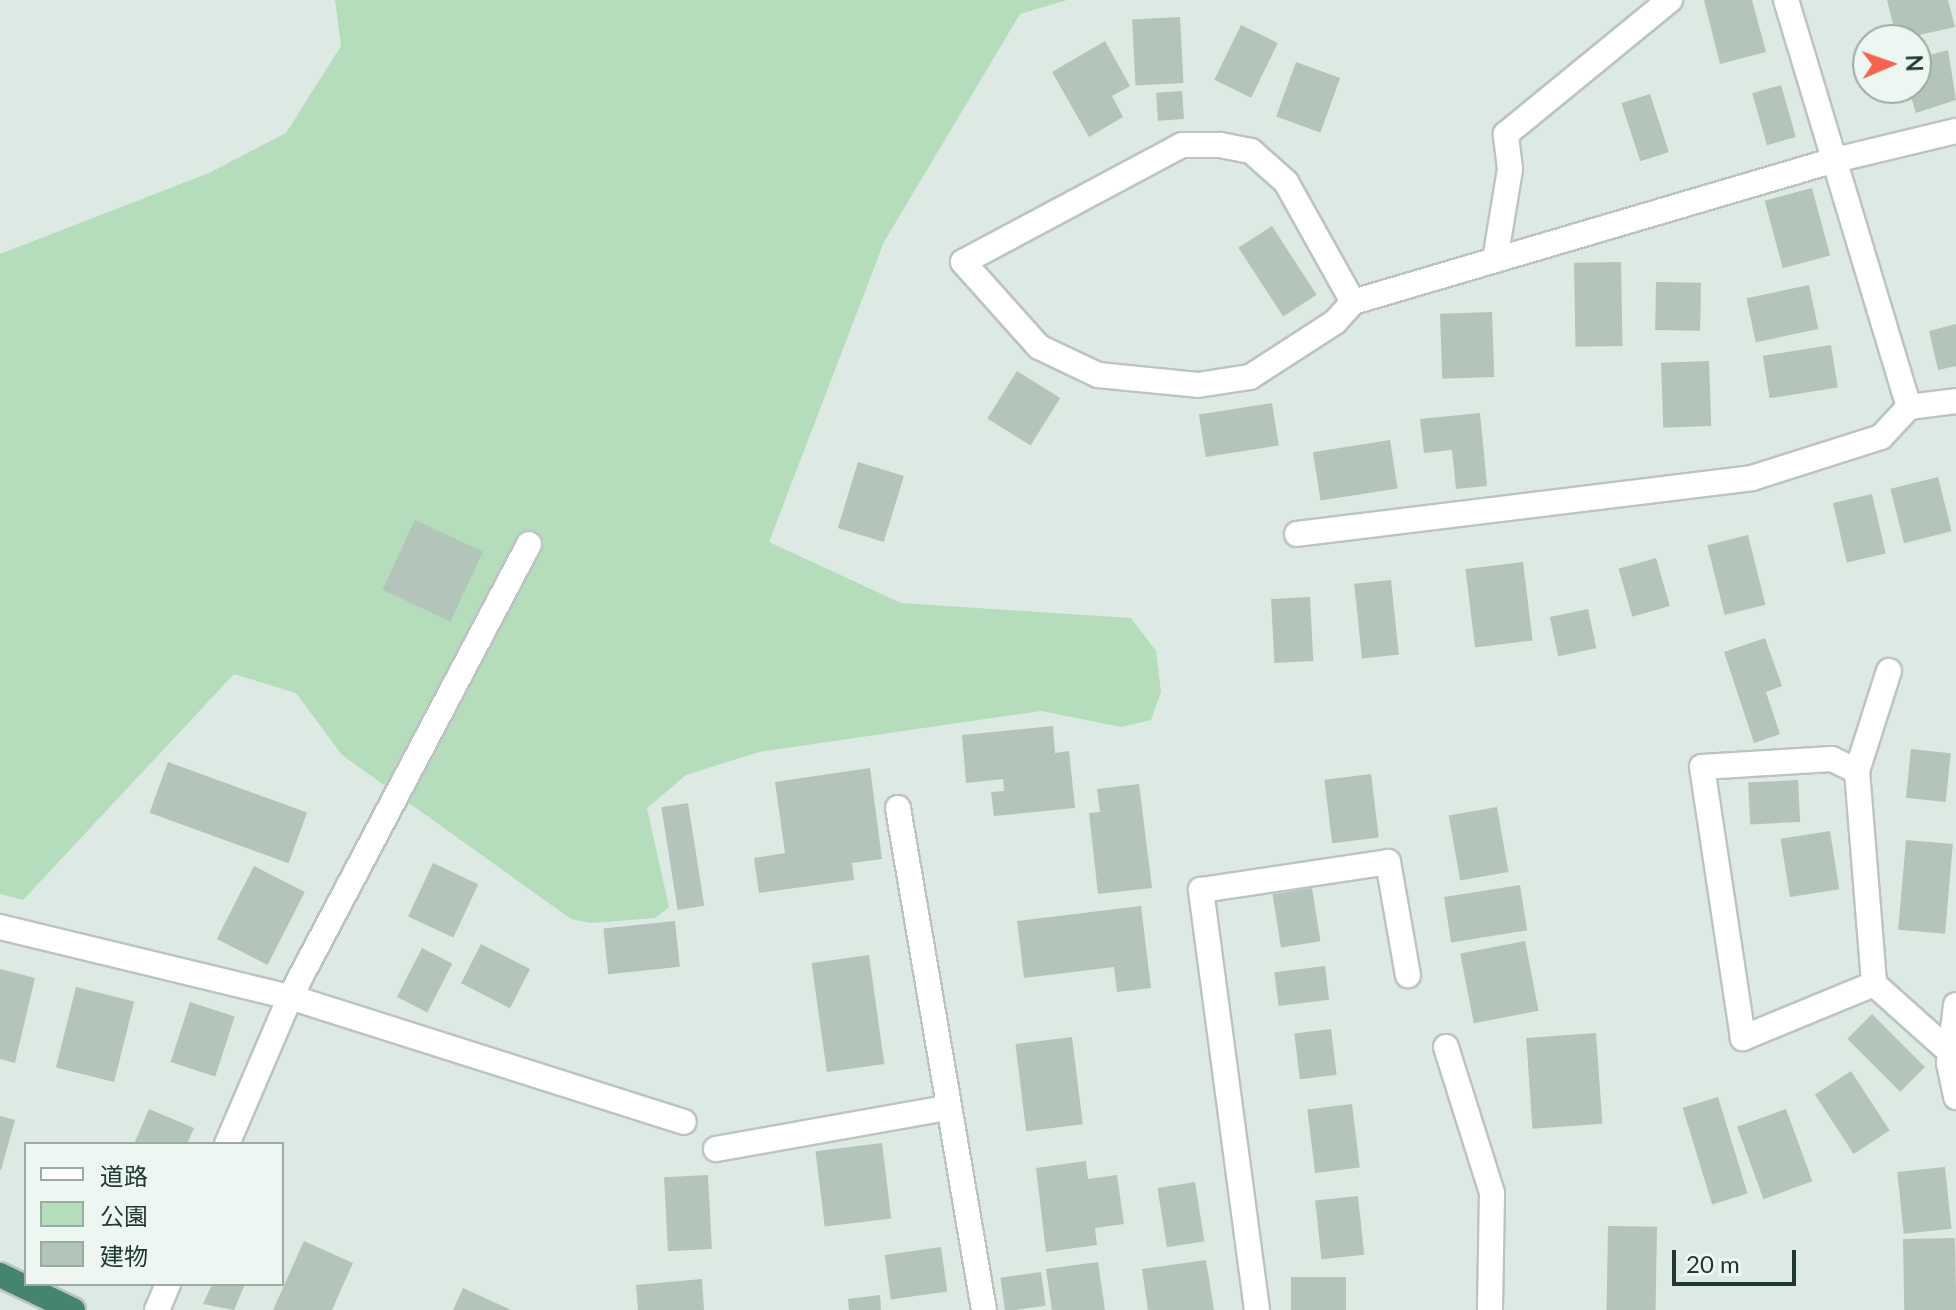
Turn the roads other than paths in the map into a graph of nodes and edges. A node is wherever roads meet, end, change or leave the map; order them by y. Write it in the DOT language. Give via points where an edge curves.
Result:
graph roads {
  1 [pos="1670,0"];
  2 [pos="1786,0"];
  3 [pos="1956,131"];
  4 [pos="1835,160"];
  5 [pos="1495,260"];
  6 [pos="1353,302"];
  7 [pos="1956,401"];
  8 [pos="1909,407"];
  9 [pos="1297,534"];
  10 [pos="529,544"];
  11 [pos="1889,671"];
  12 [pos="1857,771"];
  13 [pos="898,808"];
  14 [pos="0,927"];
  15 [pos="1408,975"];
  16 [pos="1874,984"];
  17 [pos="290,997"];
  18 [pos="1956,1005"];
  19 [pos="1446,1047"];
  20 [pos="1950,1052"];
  21 [pos="1956,1097"];
  22 [pos="947,1108"];
  23 [pos="684,1122"];
  24 [pos="228,1142"];
  25 [pos="716,1149"];
  26 [pos="0,1275"];
  27 [pos="167,1286"];
  28 [pos="73,1310"];
  29 [pos="157,1310"];
  30 [pos="984,1310"];
  31 [pos="1257,1310"];
  32 [pos="1490,1310"];
  1 -- 5 [label="street" via="1506,134 1510,169"];
  2 -- 4 [label="street"];
  3 -- 4 [label="street"];
  4 -- 5 [label="street"];
  4 -- 8 [label="street"];
  5 -- 6 [label="street"];
  6 -- 6 [label="street" via="1335,322 1250,377 1198,385 1098,375 1039,347 963,262 1182,145 1220,145 1251,151 1286,182"];
  7 -- 8 [label="street"];
  8 -- 9 [label="street" via="1881,437 1752,478"];
  10 -- 17 [label="street"];
  11 -- 12 [label="street"];
  12 -- 16 [label="street"];
  12 -- 16 [label="street" via="1832,759 1702,767 1743,1038"];
  13 -- 22 [label="street"];
  14 -- 17 [label="street"];
  15 -- 31 [label="street" via="1388,862 1201,890"];
  16 -- 20 [label="street"];
  17 -- 23 [label="street"];
  17 -- 24 [label="street"];
  18 -- 20 [label="street"];
  19 -- 32 [label="street" via="1492,1193"];
  20 -- 21 [label="street"];
  22 -- 25 [label="street"];
  22 -- 30 [label="street"];
  26 -- 28 [label="highway"];
  27 -- 29 [label="street"];
}
